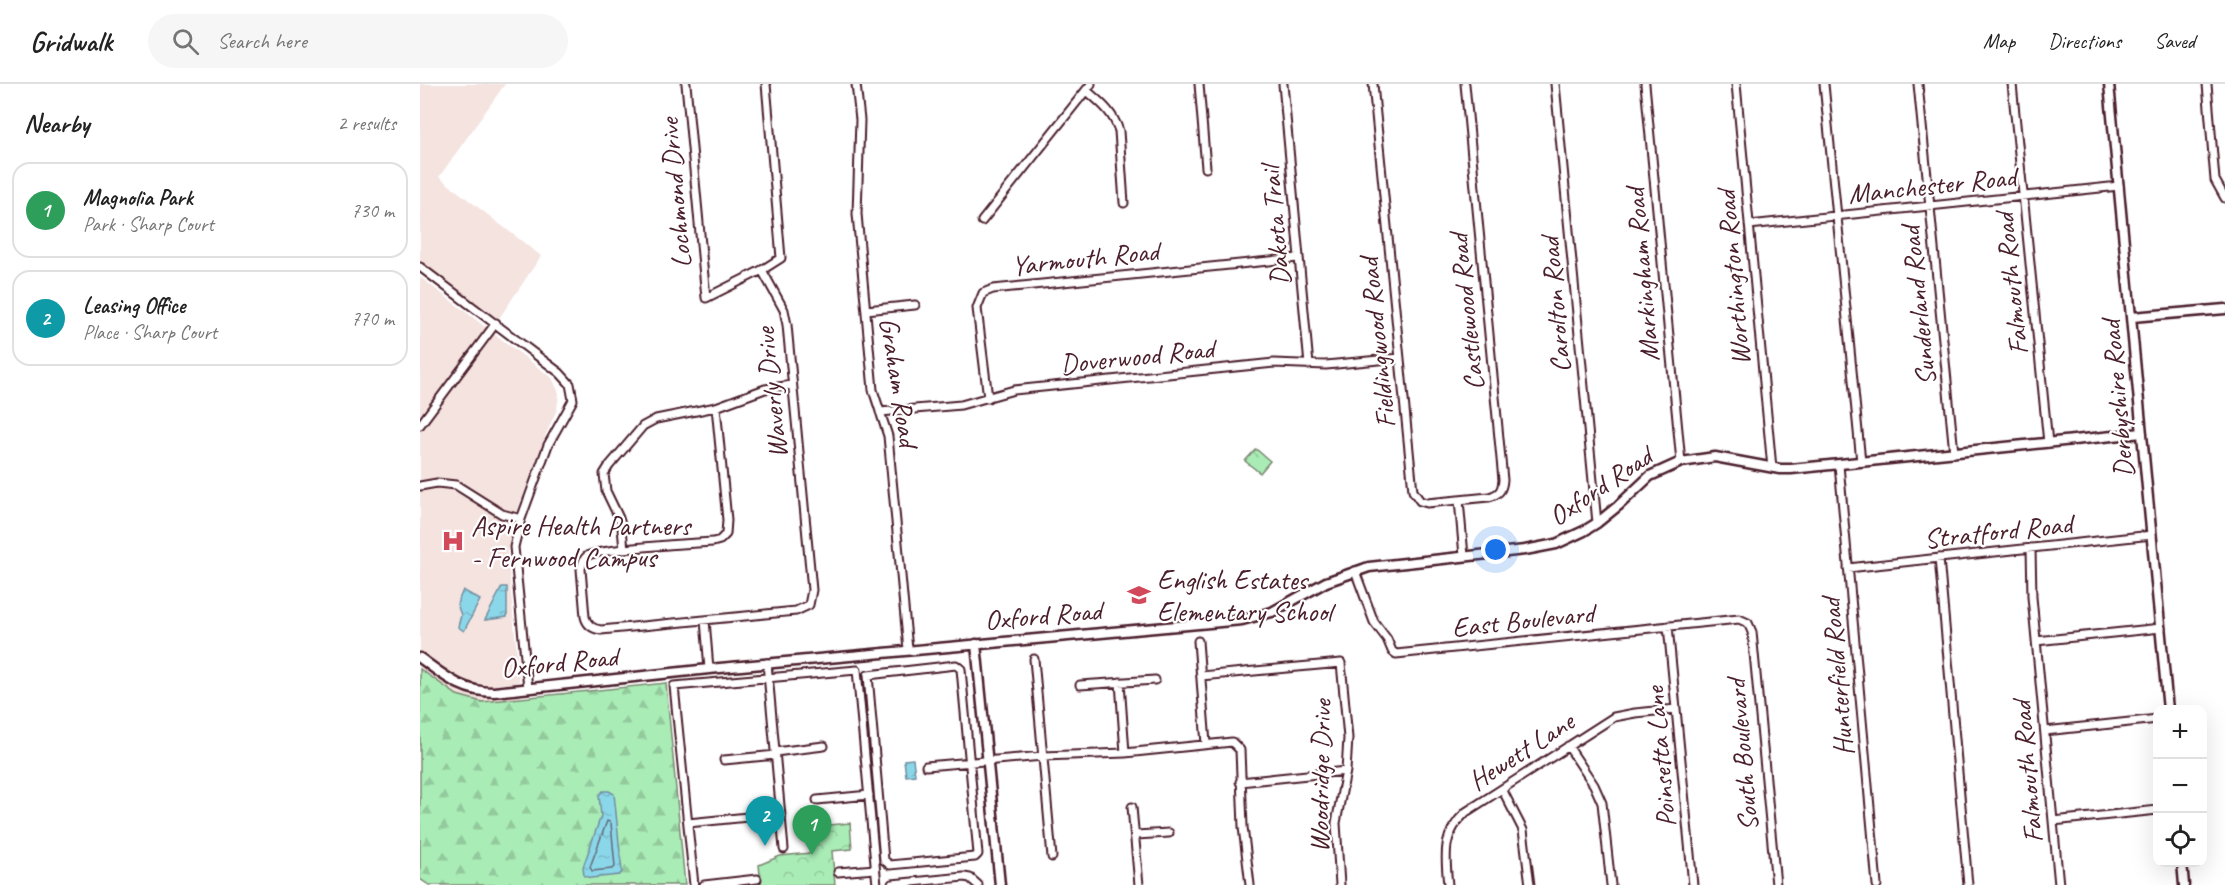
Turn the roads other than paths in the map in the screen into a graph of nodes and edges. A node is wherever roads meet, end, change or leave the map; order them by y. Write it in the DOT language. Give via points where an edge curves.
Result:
graph roads {
  1 [pos="686,84"];
  2 [pos="766,84"];
  3 [pos="856,84"];
  4 [pos="1198,84"];
  5 [pos="1283,84"];
  6 [pos="1373,84"];
  7 [pos="1465,84"];
  8 [pos="1555,84"];
  9 [pos="1645,84"];
  10 [pos="1736,84"];
  11 [pos="1824,84"];
  12 [pos="1918,84"];
  13 [pos="2012,84"];
  14 [pos="2109,84"];
  15 [pos="2207,84"];
  16 [pos="1089,87"];
  17 [pos="1206,168"];
  18 [pos="2119,186"];
  19 [pos="2023,197"];
  20 [pos="2225,198"];
  21 [pos="1124,203"];
  22 [pos="1930,207"];
  23 [pos="1837,216"];
  24 [pos="982,221"];
  25 [pos="1749,225"];
  26 [pos="1299,258"];
  27 [pos="420,267"];
  28 [pos="762,270"];
  29 [pos="915,305"];
  30 [pos="2225,309"];
  31 [pos="866,310"];
  32 [pos="2132,317"];
  33 [pos="496,323"];
  34 [pos="1400,358"];
  35 [pos="1309,365"];
  36 [pos="792,386"];
  37 [pos="988,398"];
  38 [pos="716,407"];
  39 [pos="880,412"];
  40 [pos="420,425"];
  41 [pos="2142,433"];
  42 [pos="2048,443"];
  43 [pos="1954,453"];
  44 [pos="1681,462"];
  45 [pos="1861,462"];
  46 [pos="1839,465"];
  47 [pos="1772,468"];
  48 [pos="420,486"];
  49 [pos="1459,500"];
  50 [pos="521,519"];
  51 [pos="1597,523"];
  52 [pos="2152,535"];
  53 [pos="2031,548"];
  54 [pos="624,550"];
  55 [pos="1464,556"];
  56 [pos="1939,558"];
  57 [pos="1848,568"];
  58 [pos="1355,571"];
  59 [pos="705,620"];
  60 [pos="1748,623"];
  61 [pos="1668,626"];
  62 [pos="2160,628"];
  63 [pos="1198,641"];
  64 [pos="2036,641"];
  65 [pos="976,644"];
  66 [pos="908,650"];
  67 [pos="856,655"];
  68 [pos="420,658"];
  69 [pos="1034,659"];
  70 [pos="767,663"];
  71 [pos="709,669"];
  72 [pos="857,670"];
  73 [pos="674,672"];
  74 [pos="1202,676"];
  75 [pos="769,679"];
  76 [pos="1155,680"];
  77 [pos="1120,682"];
  78 [pos="1080,685"];
  79 [pos="674,686"];
  80 [pos="528,688"];
  81 [pos="2168,705"];
  82 [pos="1676,709"];
  83 [pos="2153,719"];
  84 [pos="2045,731"];
  85 [pos="1206,744"];
  86 [pos="824,746"];
  87 [pos="1569,746"];
  88 [pos="776,753"];
  89 [pos="1125,753"];
  90 [pos="1042,756"];
  91 [pos="724,760"];
  92 [pos="970,761"];
  93 [pos="988,761"];
  94 [pos="926,766"];
  95 [pos="1346,771"];
  96 [pos="1240,782"];
  97 [pos="1502,789"];
  98 [pos="869,795"];
  99 [pos="817,800"];
  100 [pos="1132,807"];
  101 [pos="2153,810"];
  102 [pos="748,816"];
  103 [pos="2053,821"];
  104 [pos="688,823"];
  105 [pos="1170,833"];
  106 [pos="1136,835"];
  107 [pos="784,849"];
  108 [pos="1052,857"];
  109 [pos="2182,867"];
  110 [pos="875,869"];
  111 [pos="838,872"];
  112 [pos="758,879"];
  113 [pos="892,884"];
  114 [pos="694,885"];
  115 [pos="704,885"];
  116 [pos="877,885"];
  117 [pos="978,885"];
  118 [pos="1000,885"];
  119 [pos="1139,885"];
  120 [pos="1250,885"];
  121 [pos="1340,885"];
  122 [pos="1448,885"];
  123 [pos="1530,885"];
  124 [pos="1611,885"];
  125 [pos="1693,885"];
  126 [pos="1776,885"];
  127 [pos="1877,885"];
  128 [pos="1968,885"];
  129 [pos="2059,885"];
  130 [pos="2184,885"];
  1 -- 28 [label="street, Lochmond Drive" via="706,297"];
  2 -- 28 [label="street" via="782,251 777,262"];
  3 -- 31 [label="street, Graham Road" via="860,120 856,214"];
  4 -- 17 [label="street"];
  5 -- 26 [label="street, Dakota Trail"];
  6 -- 34 [label="street, Fieldingwood Road"];
  7 -- 49 [label="street, Castlewood Road" via="1503,480 1497,495"];
  8 -- 51 [label="street, Carolton Road"];
  9 -- 44 [label="street, Markingham Road"];
  10 -- 25 [label="street, Worthington Road"];
  11 -- 23 [label="street"];
  12 -- 22 [label="street, Sunderland Road"];
  13 -- 19 [label="street, Falmouth Road"];
  14 -- 18 [label="street, Derbyshire Road"];
  15 -- 20 [label="street" via="2216,180"];
  16 -- 21 [label="street" via="1116,120"];
  16 -- 24 [label="street"];
  18 -- 19 [label="street, Manchester Road"];
  18 -- 32 [label="street, Derbyshire Road"];
  19 -- 22 [label="street, Manchester Road"];
  19 -- 42 [label="street, Falmouth Road"];
  22 -- 23 [label="street, Manchester Road"];
  22 -- 43 [label="street, Sunderland Road"];
  23 -- 25 [label="street, Manchester Road"];
  23 -- 45 [label="street"];
  25 -- 47 [label="street, Worthington Road"];
  26 -- 35 [label="street, Dakota Trail"];
  26 -- 37 [label="street, Yarmouth Road" via="983,293 977,308"];
  27 -- 33 [label="street"];
  28 -- 36 [label="street, Waverly Drive" via="783,310"];
  29 -- 31 [label="street"];
  30 -- 32 [label="street"];
  31 -- 39 [label="street, Graham Road" via="873,390"];
  32 -- 41 [label="street, Derbyshire Road"];
  33 -- 40 [label="street"];
  33 -- 50 [label="street" via="560,373 573,392 571,408 554,432"];
  34 -- 35 [label="street, Doverwood Road"];
  34 -- 49 [label="street, Fieldingwood Road" via="1414,495 1426,503"];
  35 -- 37 [label="street, Doverwood Road" via="1274,363 1014,390"];
  36 -- 38 [label="street" via="765,389"];
  36 -- 59 [label="street, Waverly Drive" via="812,599 796,611"];
  37 -- 39 [label="street, Doverwood Road" via="961,405"];
  38 -- 54 [label="street" via="648,422 609,466 603,483 619,518"];
  38 -- 54 [label="street" via="726,534 713,542"];
  39 -- 66 [label="street, Graham Road" via="888,436"];
  41 -- 42 [label="street, Oxford Road"];
  41 -- 52 [label="street, Derbyshire Road"];
  42 -- 43 [label="street, Oxford Road"];
  43 -- 45 [label="street, Oxford Road"];
  44 -- 47 [label="street, Oxford Road" via="1715,457"];
  44 -- 51 [label="street, Oxford Road" via="1650,476"];
  45 -- 46 [label="street, Oxford Road"];
  46 -- 47 [label="street, Oxford Road"];
  46 -- 57 [label="street, Hunterfield Road"];
  48 -- 50 [label="street" via="456,485 502,514"];
  49 -- 55 [label="street"];
  50 -- 80 [label="street" via="514,559"];
  51 -- 55 [label="street, Oxford Road" via="1542,547"];
  52 -- 53 [label="street, Stratford Road"];
  52 -- 62 [label="street, Derbyshire Road"];
  53 -- 56 [label="street, Stratford Road"];
  53 -- 64 [label="street, Falmouth Road"];
  54 -- 59 [label="street" via="593,553 583,561 587,623 601,630"];
  55 -- 58 [label="street, Oxford Road"];
  56 -- 57 [label="street, Stratford Road"];
  56 -- 128 [label="street"];
  57 -- 127 [label="street, Hunterfield Road"];
  58 -- 61 [label="street, East Boulevard" via="1374,622 1396,654"];
  58 -- 65 [label="street, Oxford Road" via="1258,617"];
  59 -- 71 [label="street"];
  60 -- 61 [label="street, East Boulevard" via="1739,619"];
  60 -- 126 [label="street, South Boulevard" via="1752,632"];
  61 -- 82 [label="street, Poinsetta Lane"];
  62 -- 64 [label="street"];
  62 -- 81 [label="street, Derbyshire Road"];
  63 -- 74 [label="street"];
  64 -- 84 [label="street, Falmouth Road"];
  65 -- 66 [label="street, Oxford Road"];
  65 -- 93 [label="street"];
  66 -- 67 [label="street, Oxford Road"];
  67 -- 70 [label="street, Oxford Road"];
  67 -- 72 [label="street"];
  68 -- 80 [label="street, Oxford Road" via="470,690"];
  69 -- 90 [label="street"];
  70 -- 71 [label="street, Oxford Road"];
  70 -- 75 [label="street"];
  71 -- 73 [label="street, Oxford Road"];
  72 -- 75 [label="street"];
  72 -- 98 [label="street"];
  73 -- 79 [label="street"];
  73 -- 80 [label="street, Oxford Road"];
  74 -- 85 [label="street"];
  74 -- 95 [label="street, Woodridge Drive" via="1341,663 1348,738"];
  75 -- 79 [label="street"];
  75 -- 88 [label="street"];
  76 -- 77 [label="street"];
  77 -- 78 [label="street"];
  77 -- 89 [label="street"];
  79 -- 104 [label="street"];
  82 -- 87 [label="street, Hewett Lane" via="1614,717"];
  82 -- 125 [label="street, Poinsetta Lane"];
  83 -- 84 [label="street"];
  84 -- 103 [label="street, Falmouth Road"];
  85 -- 89 [label="street"];
  85 -- 96 [label="street" via="1233,742 1240,750"];
  86 -- 88 [label="street"];
  87 -- 97 [label="street, Hewett Lane"];
  87 -- 124 [label="street" via="1602,803"];
  88 -- 91 [label="street"];
  88 -- 107 [label="street"];
  89 -- 90 [label="street"];
  90 -- 93 [label="street"];
  90 -- 108 [label="street"];
  92 -- 92 [label="street" via="959,666 868,675 887,864 978,854"];
  92 -- 93 [label="street"];
  92 -- 94 [label="street"];
  93 -- 118 [label="street"];
  95 -- 96 [label="street"];
  95 -- 121 [label="street, Woodridge Drive" via="1336,823"];
  96 -- 120 [label="street"];
  97 -- 122 [label="street, Hewett Lane" via="1456,821 1446,844"];
  97 -- 123 [label="street" via="1523,830"];
  98 -- 99 [label="street"];
  98 -- 110 [label="street"];
  100 -- 106 [label="street"];
  101 -- 103 [label="street"];
  102 -- 104 [label="street"];
  103 -- 129 [label="street, Falmouth Road"];
  104 -- 114 [label="street"];
  105 -- 106 [label="street"];
  106 -- 119 [label="street"];
  109 -- 130 [label="street"];
  110 -- 111 [label="street"];
  110 -- 116 [label="street"];
  112 -- 115 [label="street"];
  113 -- 117 [label="street" via="964,877"];
}
